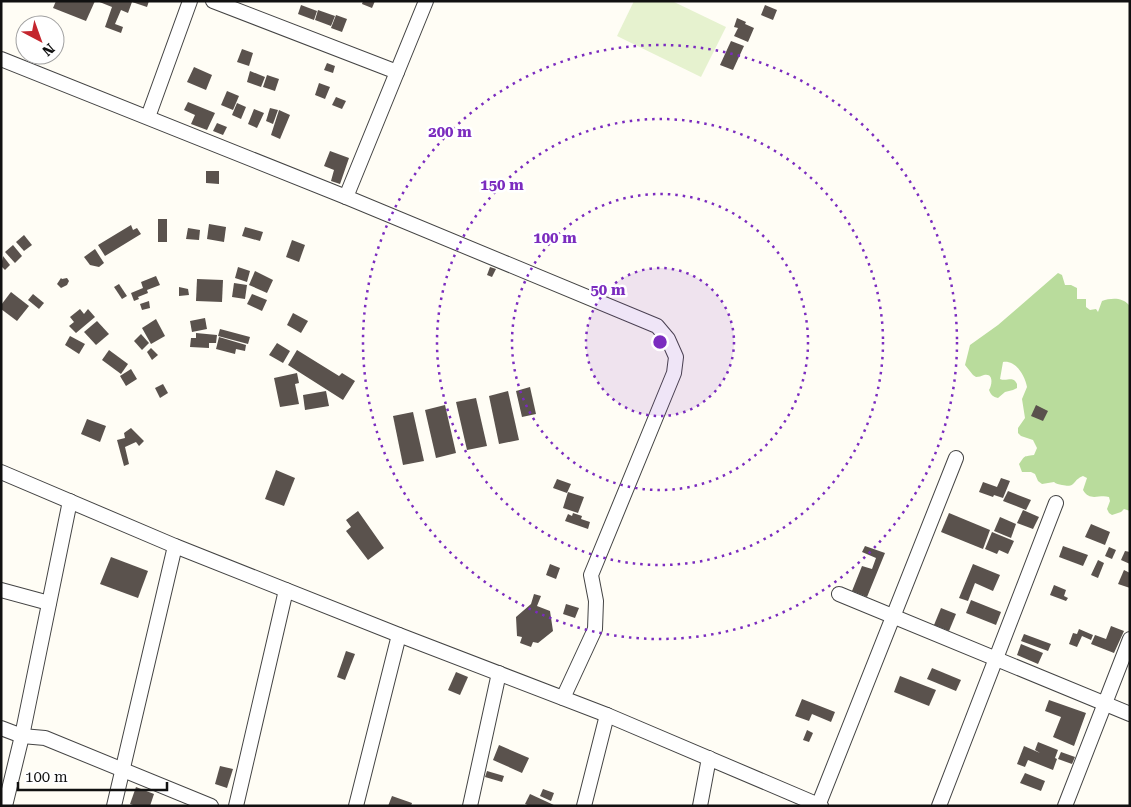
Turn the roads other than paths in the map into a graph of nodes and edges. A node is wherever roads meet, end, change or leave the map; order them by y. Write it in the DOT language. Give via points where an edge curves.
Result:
graph roads {
  1 [pos="190,1"];
  2 [pos="213,1"];
  3 [pos="426,1"];
  4 [pos="1,58"];
  5 [pos="397,72"];
  6 [pos="148,117"];
  7 [pos="346,197"];
  8 [pos="956,458"];
  9 [pos="1,472"];
  10 [pos="70,501"];
  11 [pos="1056,504"];
  12 [pos="175,546"];
  13 [pos="1,590"];
  14 [pos="286,590"];
  15 [pos="839,594"];
  16 [pos="49,603"];
  17 [pos="893,616"];
  18 [pos="399,635"];
  19 [pos="1130,639"];
  20 [pos="996,658"];
  21 [pos="499,673"];
  22 [pos="563,698"];
  23 [pos="1104,704"];
  24 [pos="1130,714"];
  25 [pos="607,715"];
  26 [pos="1,728"];
  27 [pos="22,736"];
  28 [pos="709,758"];
  29 [pos="122,769"];
  30 [pos="819,805"];
  31 [pos="4,806"];
  32 [pos="114,806"];
  33 [pos="211,806"];
  34 [pos="236,806"];
  35 [pos="356,806"];
  36 [pos="470,806"];
  37 [pos="584,806"];
  38 [pos="700,806"];
  39 [pos="939,806"];
  40 [pos="1064,806"];
  1 -- 6 [label="street"];
  2 -- 5 [label="street"];
  3 -- 5 [label="street"];
  4 -- 6 [label="street"];
  5 -- 7 [label="street"];
  6 -- 7 [label="street"];
  7 -- 22 [label="street" via="657,326 668,338 676,357 674,373 591,575 596,601 595,629"];
  8 -- 17 [label="street"];
  9 -- 10 [label="street"];
  10 -- 12 [label="street"];
  10 -- 16 [label="street"];
  11 -- 20 [label="street"];
  12 -- 14 [label="street"];
  12 -- 29 [label="street"];
  13 -- 16 [label="street"];
  14 -- 18 [label="street"];
  14 -- 34 [label="street"];
  15 -- 17 [label="street"];
  16 -- 27 [label="street"];
  17 -- 20 [label="street"];
  17 -- 30 [label="street"];
  18 -- 21 [label="street"];
  18 -- 35 [label="street"];
  19 -- 23 [label="street"];
  20 -- 23 [label="street"];
  20 -- 39 [label="street"];
  21 -- 22 [label="street"];
  21 -- 36 [label="street"];
  22 -- 25 [label="street"];
  23 -- 24 [label="street"];
  23 -- 40 [label="street"];
  25 -- 28 [label="street"];
  25 -- 37 [label="street"];
  26 -- 27 [label="street"];
  27 -- 29 [label="street" via="44,738"];
  27 -- 31 [label="street"];
  28 -- 30 [label="street"];
  28 -- 38 [label="street"];
  29 -- 32 [label="street"];
  29 -- 33 [label="street"];
}
